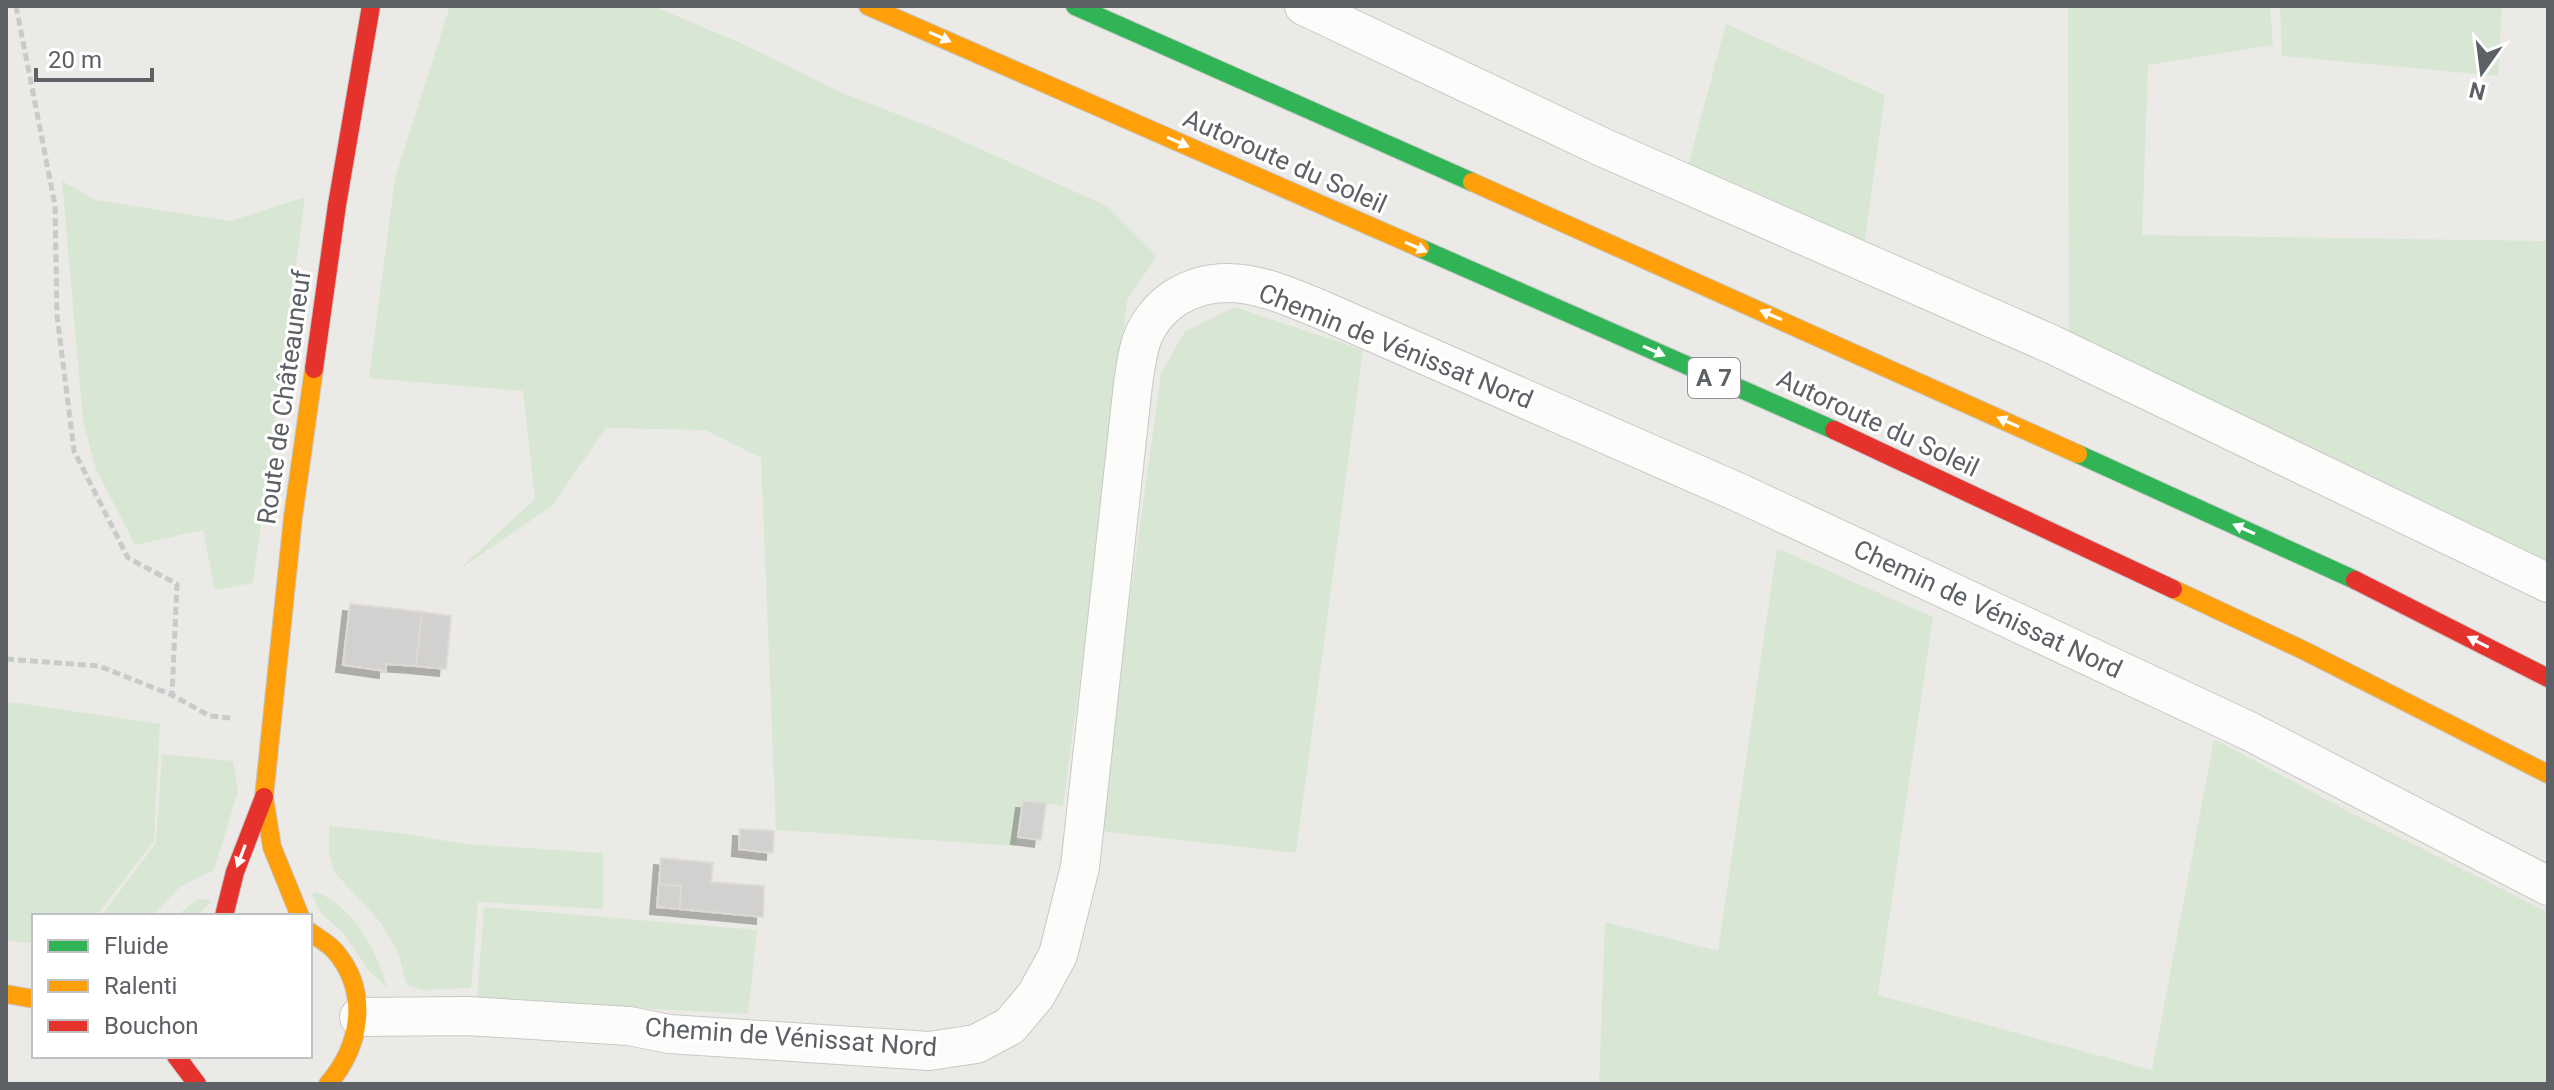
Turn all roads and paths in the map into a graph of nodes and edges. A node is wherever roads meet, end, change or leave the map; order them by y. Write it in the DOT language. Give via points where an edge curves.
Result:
graph roads {
  1 [pos="16,6"];
  2 [pos="371,6"];
  3 [pos="868,6"];
  4 [pos="1075,6"];
  5 [pos="1304,6"];
  6 [pos="2548,583"];
  7 [pos="6,659"];
  8 [pos="2548,678"];
  9 [pos="172,695"];
  10 [pos="272,723"];
  11 [pos="2548,774"];
  12 [pos="264,797"];
  13 [pos="2548,886"];
  14 [pos="224,914"];
  15 [pos="299,914"];
  16 [pos="312,934"];
  17 [pos="6,994"];
  18 [pos="32,999"];
  19 [pos="359,1017"];
  20 [pos="178,1058"];
  21 [pos="197,1084"];
  22 [pos="328,1084"];
  1 -- 9 [label="path" via="55,205 57,315 74,451 128,558 177,584"];
  2 -- 10 [label="main road, Route de Châteauneuf" via="293,517"];
  3 -- 11 [label="main road, Autoroute du Soleil / A 7, one-way" via="1834,430 2305,651"];
  8 -- 4 [label="main road, Autoroute du Soleil, one-way" via="2343,574"];
  5 -- 6 [label="street" via="1602,147 2051,344"];
  7 -- 9 [label="path" via="99,666"];
  9 -- 10 [label="path" via="210,716"];
  10 -- 12 [label="main road, Route de Châteauneuf"];
  12 -- 14 [label="main road, Route de Châteauneuf, one-way"];
  12 -- 15 [label="main road, Route de Châteauneuf" via="272,847"];
  13 -- 19 [label="street, Chemin de Vénissat Nord" via="2249,731 1742,494 1322,310 1232,282 1192,287 1161,308 1142,340 1080,867 1058,955 1036,995 1010,1026 976,1044 923,1052 669,1034 629,1026 482,1017"];
  16 -- 19 [label="main road" via="335,951 353,981"];
  17 -- 18 [label="main road"];
  19 -- 22 [label="main road" via="354,1046"];
  20 -- 21 [label="main road"];
}
